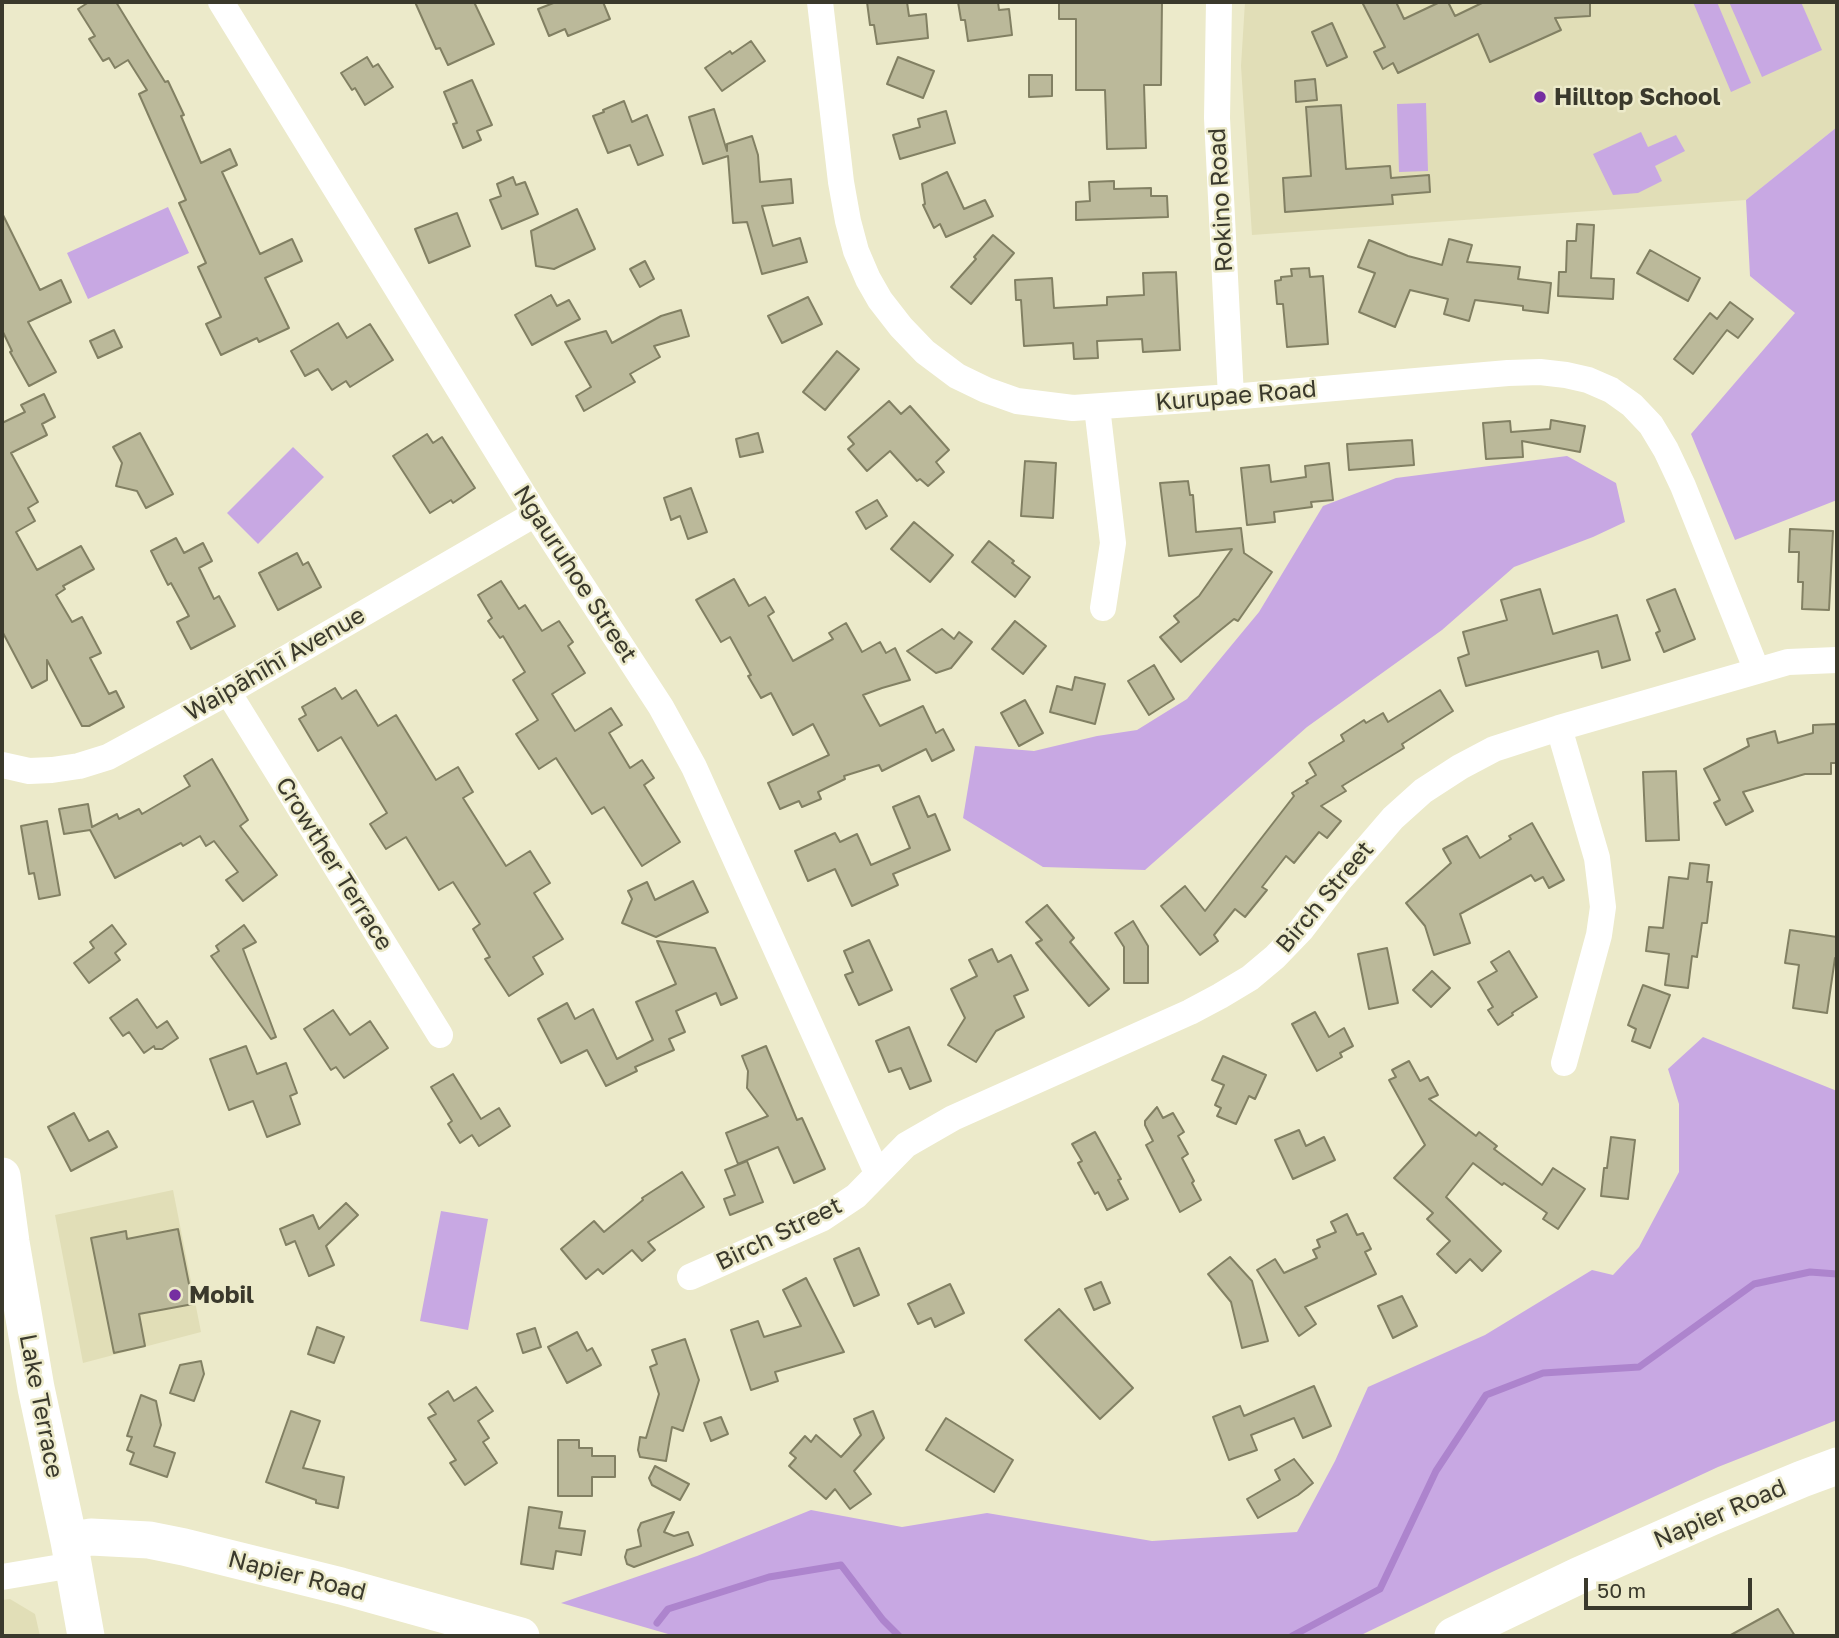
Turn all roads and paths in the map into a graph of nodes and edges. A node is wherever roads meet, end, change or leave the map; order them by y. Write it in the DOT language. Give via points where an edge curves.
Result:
graph roads {
  1 [pos="221,2"];
  2 [pos="820,2"];
  3 [pos="1219,2"];
  4 [pos="1231,397"];
  5 [pos="1097,407"];
  6 [pos="536,514"];
  7 [pos="1103,608"];
  8 [pos="1837,660"];
  9 [pos="1757,671"];
  10 [pos="228,692"];
  11 [pos="1559,728"];
  12 [pos="2,765"];
  13 [pos="440,1035"];
  14 [pos="1564,1063"];
  15 [pos="877,1173"];
  16 [pos="2,1176"];
  17 [pos="690,1277"];
  18 [pos="1837,1466"];
  19 [pos="71,1553"];
  20 [pos="2,1577"];
  21 [pos="86,1636"];
  22 [pos="521,1636"];
  23 [pos="1453,1636"];
  1 -- 6 [label="street, Ngauruhoe Street"];
  2 -- 5 [label="street, Kurupae Road" via="848,221 856,251 880,300 925,352 957,376 1017,401"];
  3 -- 4 [label="street, Rokino Road" via="1217,118"];
  4 -- 5 [label="street, Kurupae Road"];
  4 -- 9 [label="street, Kurupae Road" via="1529,372 1566,375 1611,390 1651,425 1666,450"];
  5 -- 7 [label="street" via="1113,542"];
  6 -- 10 [label="street, Waipāhīhī Avenue"];
  6 -- 15 [label="street, Ngauruhoe Street" via="694,767"];
  8 -- 9 [label="street, Birch Street" via="1788,662"];
  9 -- 11 [label="street, Birch Street"];
  10 -- 12 [label="street, Waipāhīhī Avenue" via="108,757 52,770"];
  10 -- 13 [label="street, Crowther Terrace"];
  11 -- 14 [label="street" via="1597,858 1603,907"];
  11 -- 15 [label="street, Birch Street" via="1494,749 1423,791 1366,847 1301,930 1250,978 1190,1012 953,1118 906,1146"];
  15 -- 17 [label="street, Birch Street" via="856,1196 822,1218"];
  16 -- 19 [label="main road, Lake Terrace" via="36,1388"];
  18 -- 23 [label="main road, Napier Road" via="1711,1517"];
  19 -- 20 [label="street"];
  19 -- 21 [label="main road, Lake Terrace"];
  19 -- 22 [label="main road, Napier Road" via="91,1537 184,1547"];
}
